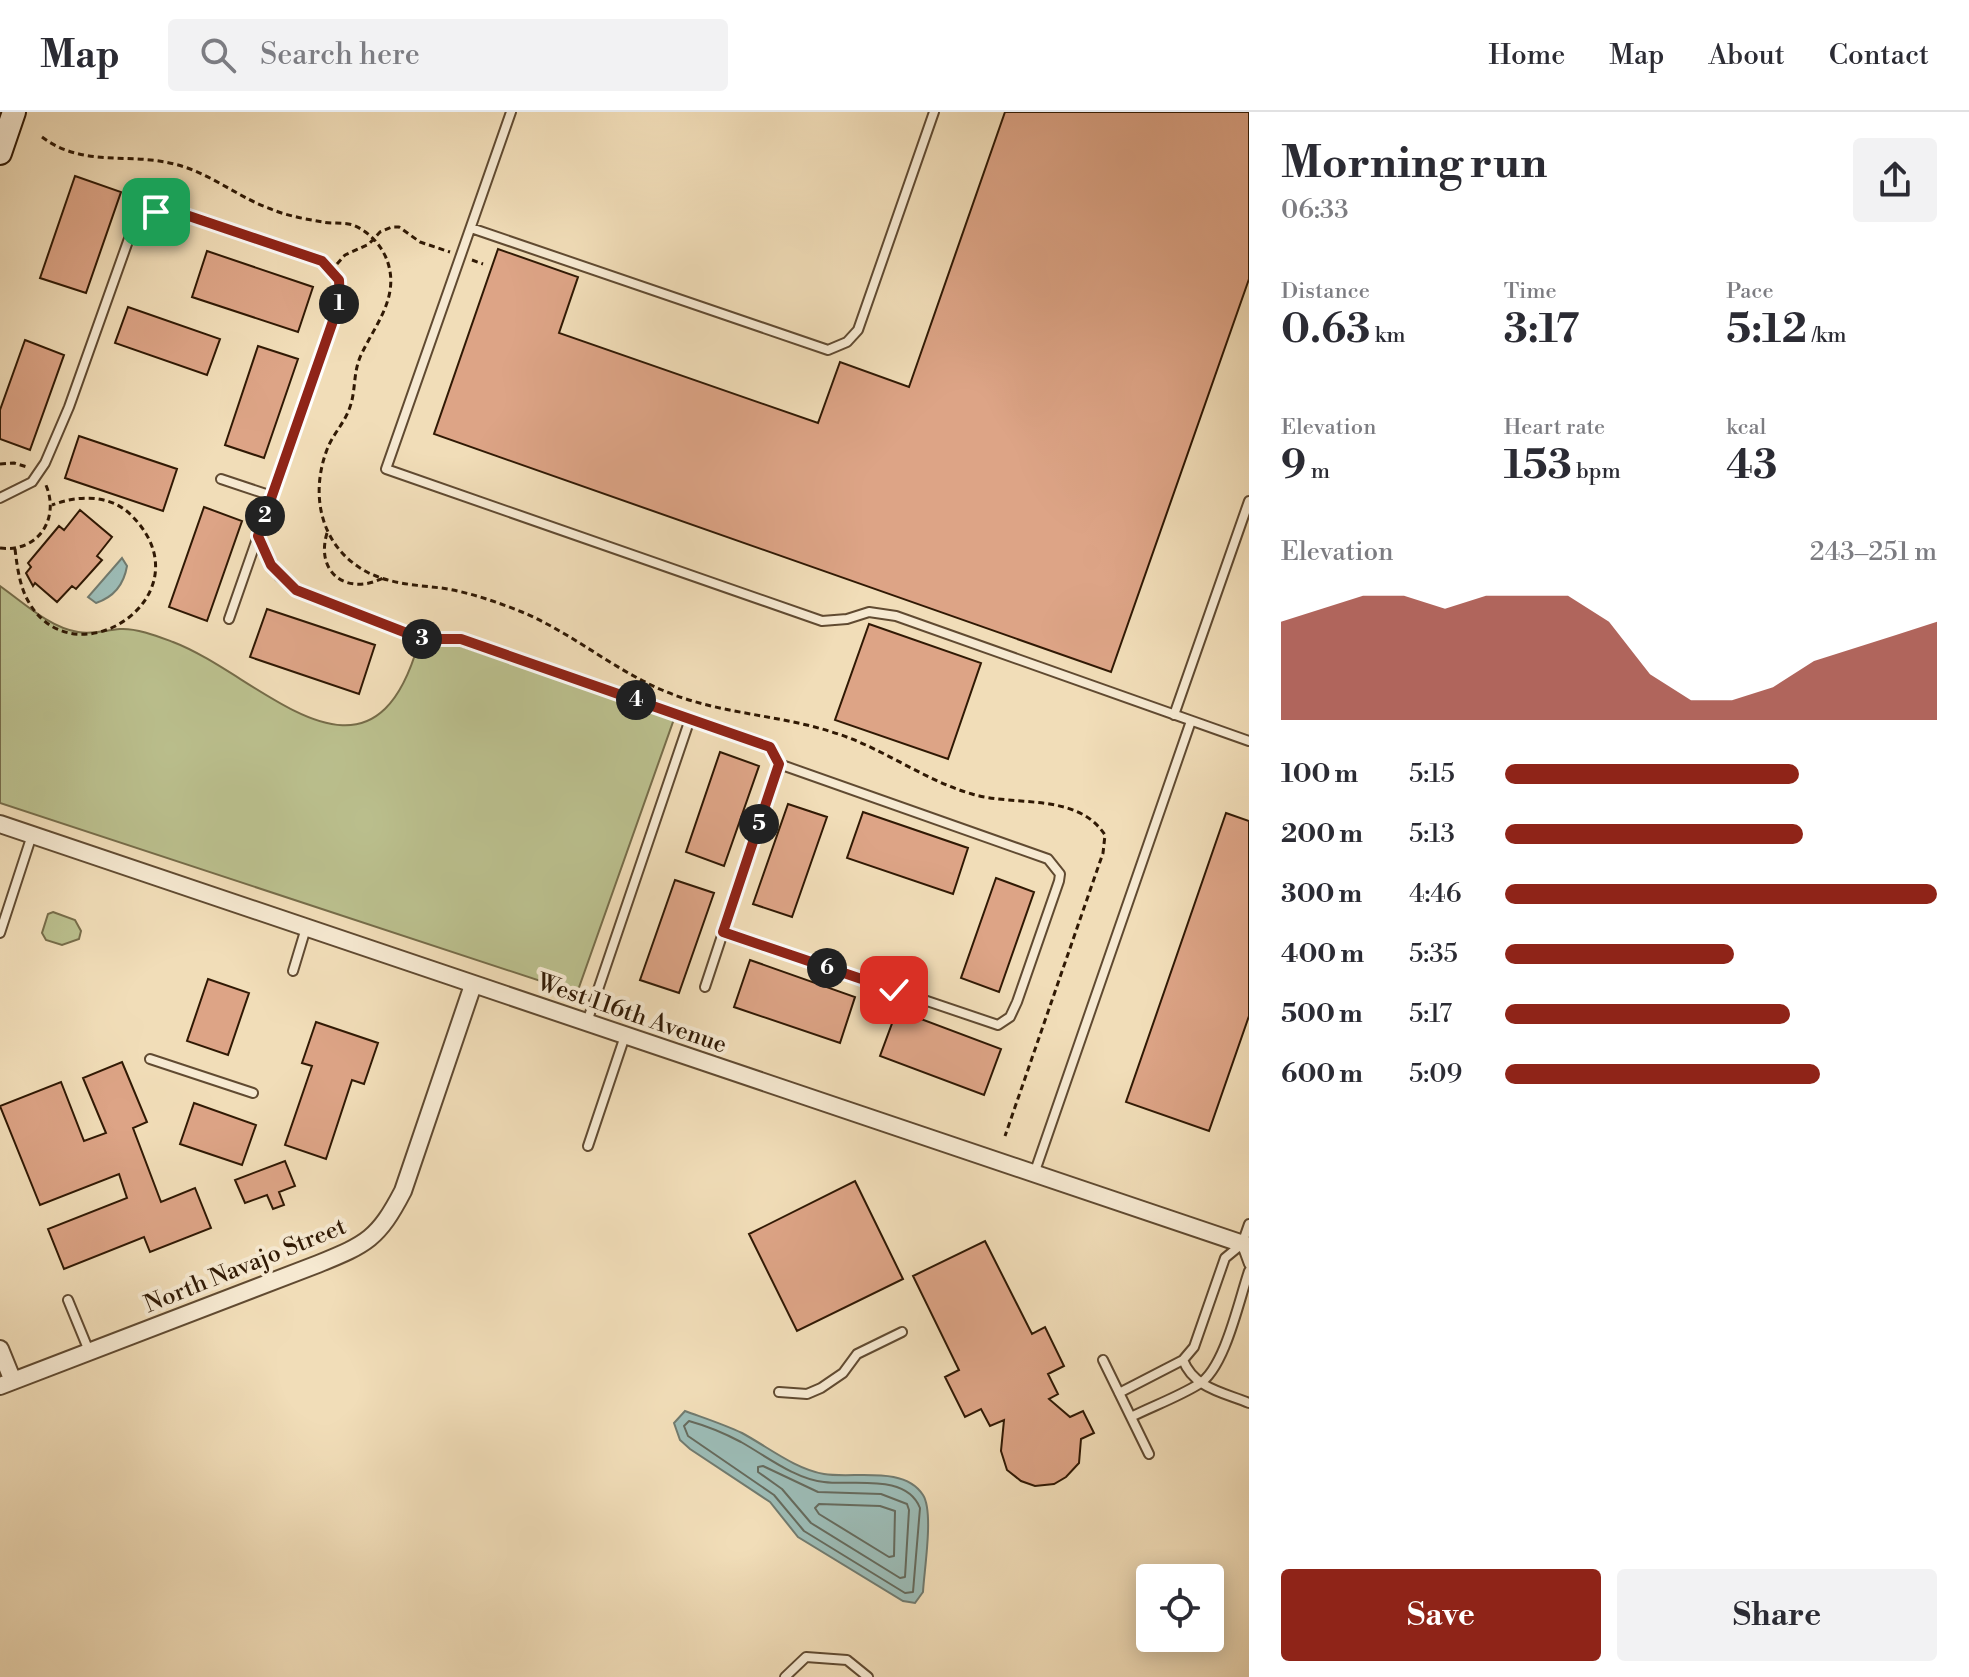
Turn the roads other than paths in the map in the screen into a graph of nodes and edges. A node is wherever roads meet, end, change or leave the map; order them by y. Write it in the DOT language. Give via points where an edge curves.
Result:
graph roads {
  1 [pos="14,112"];
  2 [pos="511,112"];
  3 [pos="934,112"];
  4 [pos="0,153"];
  5 [pos="471,228"];
  6 [pos="221,479"];
  7 [pos="272,496"];
  8 [pos="0,498"];
  9 [pos="1249,501"];
  10 [pos="258,536"];
  11 [pos="229,619"];
  12 [pos="1174,715"];
  13 [pos="690,719"];
  14 [pos="1191,721"];
  15 [pos="1249,741"];
  16 [pos="779,764"];
  17 [pos="0,824"];
  18 [pos="33,835"];
  19 [pos="306,927"];
  20 [pos="723,932"];
  21 [pos="0,933"];
  22 [pos="293,971"];
  23 [pos="473,985"];
  24 [pos="705,987"];
  25 [pos="587,1023"];
  26 [pos="625,1036"];
  27 [pos="150,1059"];
  28 [pos="253,1093"];
  29 [pos="588,1146"];
  30 [pos="1034,1174"];
  31 [pos="1249,1224"];
  32 [pos="1246,1245"];
  33 [pos="1249,1264"];
  34 [pos="1249,1271"];
  35 [pos="68,1300"];
  36 [pos="902,1332"];
  37 [pos="0,1349"];
  38 [pos="89,1352"];
  39 [pos="1103,1360"];
  40 [pos="1183,1360"];
  41 [pos="6,1383"];
  42 [pos="1200,1384"];
  43 [pos="779,1392"];
  44 [pos="1119,1393"];
  45 [pos="1249,1403"];
  46 [pos="1131,1417"];
  47 [pos="1149,1454"];
  48 [pos="785,1677"];
  49 [pos="868,1677"];
  1 -- 4 [label="street"];
  2 -- 5 [label="lane"];
  3 -- 5 [label="lane" via="858,330 828,350"];
  5 -- 12 [label="lane" via="386,469 822,621 869,612 896,616"];
  6 -- 7 [label="lane"];
  7 -- 8 [label="lane" via="340,301 339,280 322,261 167,210 144,217 132,230 69,407 38,475"];
  7 -- 10 [label="lane"];
  9 -- 12 [label="lane"];
  10 -- 11 [label="lane"];
  10 -- 13 [label="lane" via="271,565 296,590 422,639 461,639"];
  12 -- 14 [label="lane"];
  13 -- 16 [label="lane" via="770,747"];
  13 -- 25 [label="lane"];
  14 -- 15 [label="lane"];
  14 -- 30 [label="lane"];
  16 -- 20 [label="lane"];
  16 -- 20 [label="lane" via="1048,859 1060,874 1059,881 1017,1002 1010,1017 998,1025"];
  17 -- 18 [label="street, West 116th Avenue"];
  18 -- 19 [label="street, West 116th Avenue"];
  18 -- 21 [label="lane"];
  19 -- 22 [label="lane"];
  19 -- 23 [label="street, West 116th Avenue"];
  20 -- 24 [label="lane"];
  23 -- 25 [label="street, West 116th Avenue"];
  23 -- 38 [label="street, North Navajo Street" via="403,1191 380,1231 329,1260"];
  25 -- 26 [label="street, West 116th Avenue"];
  26 -- 29 [label="lane"];
  26 -- 30 [label="street, West 116th Avenue"];
  27 -- 28 [label="lane"];
  30 -- 32 [label="street, West 116th Avenue"];
  31 -- 32 [label="lane"];
  32 -- 33 [label="lane"];
  32 -- 40 [label="lane" via="1225,1258 1199,1336"];
  34 -- 42 [label="lane" via="1223,1349"];
  35 -- 38 [label="lane"];
  36 -- 43 [label="lane" via="857,1354 843,1373 821,1388 807,1394"];
  37 -- 41 [label="street"];
  38 -- 41 [label="street, North Navajo Street"];
  39 -- 44 [label="lane"];
  40 -- 42 [label="lane" via="1188,1375"];
  40 -- 44 [label="lane"];
  42 -- 45 [label="lane"];
  42 -- 46 [label="lane"];
  44 -- 46 [label="lane"];
  46 -- 47 [label="lane"];
  48 -- 49 [label="lane" via="806,1657 847,1660"];
}
